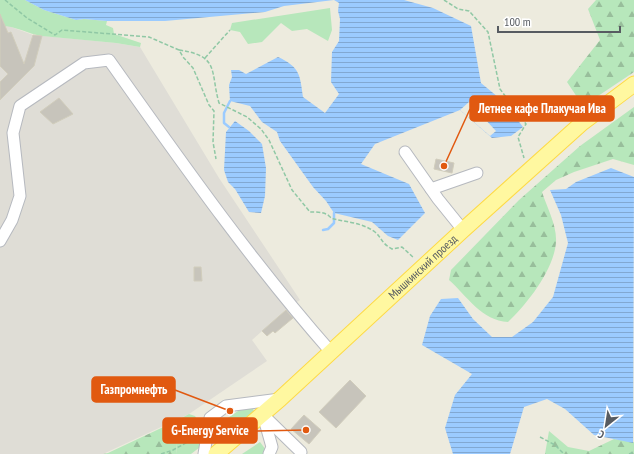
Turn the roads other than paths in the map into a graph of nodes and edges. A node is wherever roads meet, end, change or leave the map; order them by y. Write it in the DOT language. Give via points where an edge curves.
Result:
graph roads {
  1 [pos="634,84"];
  2 [pos="405,152"];
  3 [pos="477,173"];
  4 [pos="431,189"];
  5 [pos="463,230"];
  6 [pos="0,241"];
  7 [pos="331,352"];
  8 [pos="280,399"];
  9 [pos="263,414"];
  10 [pos="274,452"];
  11 [pos="301,452"];
  12 [pos="204,454"];
  13 [pos="216,454"];
  1 -- 5 [label="main road, Мышкинский проезд" via="582,123"];
  2 -- 4 [label="lane"];
  3 -- 4 [label="lane"];
  4 -- 5 [label="lane"];
  5 -- 7 [label="main road, Мышкинский проезд"];
  6 -- 7 [label="lane" via="12,220 20,196 13,133 20,106 84,63 109,60 200,189 290,306"];
  7 -- 8 [label="main road, Мышкинский проезд"];
  8 -- 9 [label="main road, Мышкинский проезд"];
  8 -- 12 [label="lane" via="226,406 210,418"];
  9 -- 10 [label="lane"];
  9 -- 11 [label="lane"];
  9 -- 13 [label="main road, Мышкинский проезд"];
}
